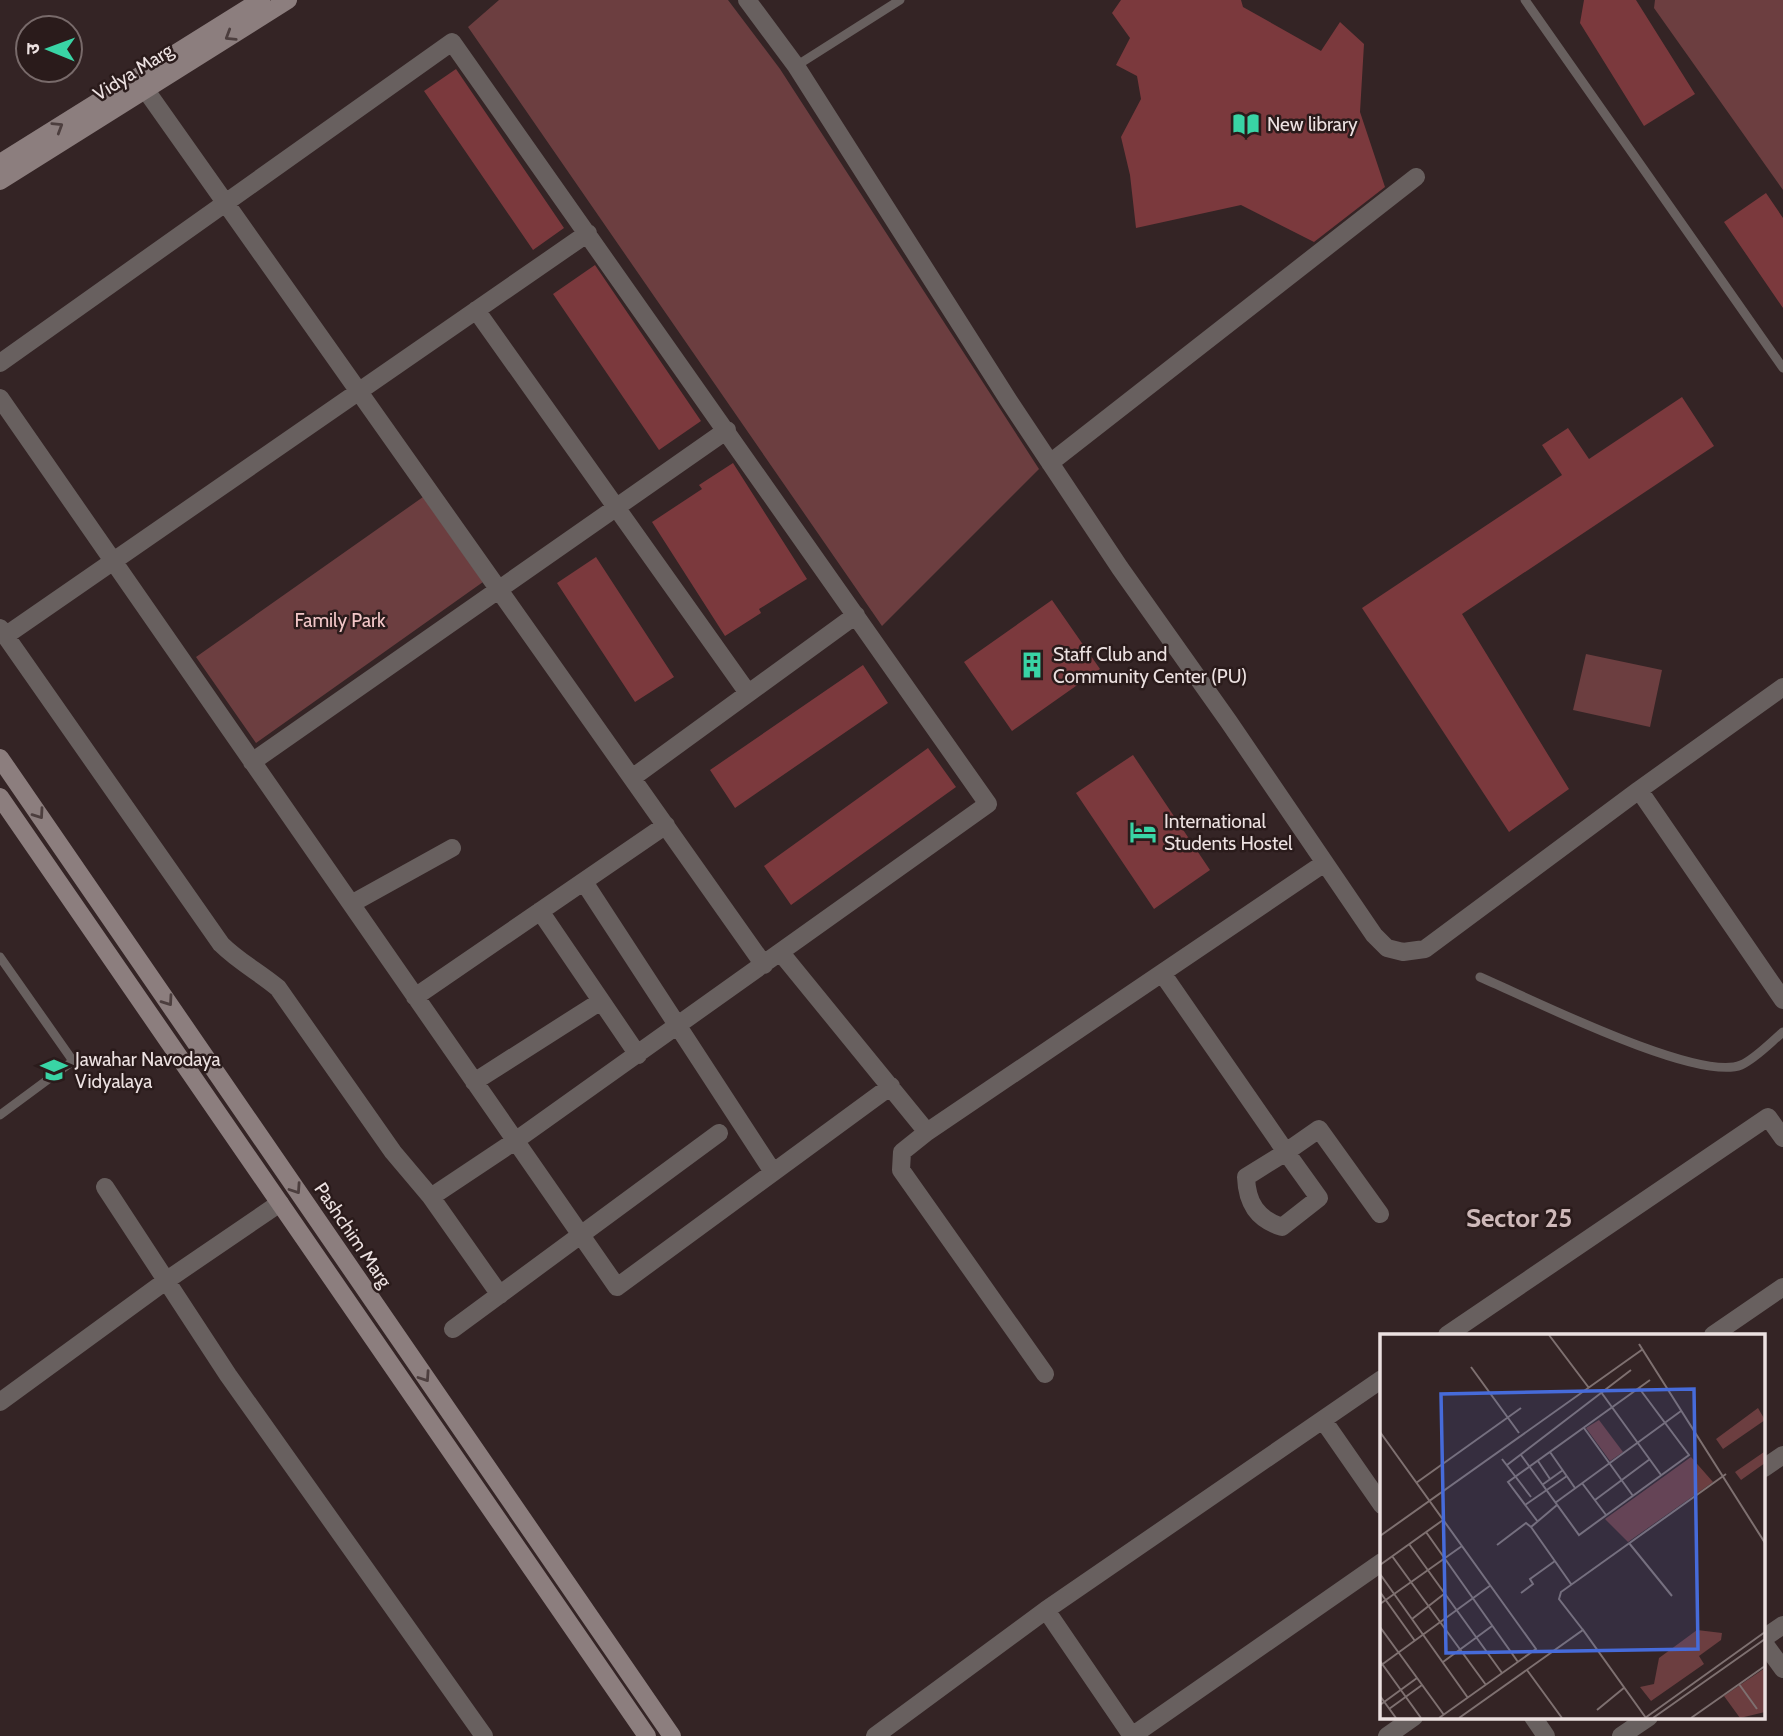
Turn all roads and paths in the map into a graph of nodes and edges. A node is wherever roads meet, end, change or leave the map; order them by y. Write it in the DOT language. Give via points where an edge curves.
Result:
graph roads {
  1 [pos="261,0"];
  2 [pos="288,0"];
  3 [pos="747,0"];
  4 [pos="900,0"];
  5 [pos="1525,0"];
  6 [pos="796,66"];
  7 [pos="145,89"];
  8 [pos="0,163"];
  9 [pos="1416,177"];
  10 [pos="0,181"];
  11 [pos="226,203"];
  12 [pos="588,233"];
  13 [pos="476,310"];
  14 [pos="0,363"];
  15 [pos="1783,368"];
  16 [pos="359,391"];
  17 [pos="0,398"];
  18 [pos="727,430"];
  19 [pos="1050,463"];
  20 [pos="614,509"];
  21 [pos="113,561"];
  22 [pos="499,590"];
  23 [pos="856,615"];
  24 [pos="2,632"];
  25 [pos="1783,687"];
  26 [pos="748,693"];
  27 [pos="0,758"];
  28 [pos="252,762"];
  29 [pos="632,778"];
  30 [pos="1639,790"];
  31 [pos="0,797"];
  32 [pos="666,825"];
  33 [pos="452,848"];
  34 [pos="1323,864"];
  35 [pos="584,882"];
  36 [pos="351,904"];
  37 [pos="540,911"];
  38 [pos="781,953"];
  39 [pos="0,957"];
  40 [pos="764,965"];
  41 [pos="1162,973"];
  42 [pos="1480,977"];
  43 [pos="415,997"];
  44 [pos="1783,1000"];
  45 [pos="601,1001"];
  46 [pos="679,1025"];
  47 [pos="1783,1032"];
  48 [pos="638,1055"];
  49 [pos="474,1082"];
  50 [pos="891,1086"];
  51 [pos="0,1115"];
  52 [pos="927,1132"];
  53 [pos="719,1133"];
  54 [pos="1783,1138"];
  55 [pos="515,1141"];
  56 [pos="1286,1152"];
  57 [pos="773,1172"];
  58 [pos="105,1187"];
  59 [pos="431,1197"];
  60 [pos="280,1203"];
  61 [pos="1380,1214"];
  62 [pos="581,1236"];
  63 [pos="167,1280"];
  64 [pos="1783,1287"];
  65 [pos="500,1295"];
  66 [pos="453,1329"];
  67 [pos="1448,1334"];
  68 [pos="1714,1334"];
  69 [pos="1045,1374"];
  70 [pos="1380,1380"];
  71 [pos="0,1402"];
  72 [pos="1322,1420"];
  73 [pos="1783,1455"];
  74 [pos="1766,1467"];
  75 [pos="1380,1502"];
  76 [pos="1380,1563"];
  77 [pos="1046,1610"];
  78 [pos="1783,1625"];
  79 [pos="1766,1638"];
  80 [pos="1766,1643"];
  81 [pos="1783,1669"];
  82 [pos="1413,1718"];
  83 [pos="1534,1718"];
  84 [pos="1648,1718"];
  85 [pos="484,1736"];
  86 [pos="647,1736"];
  87 [pos="672,1736"];
  88 [pos="875,1736"];
  89 [pos="1132,1736"];
  90 [pos="1387,1736"];
  91 [pos="1546,1736"];
  92 [pos="1621,1736"];
  8 -- 1 [label="main road, Vidya Marg, one-way"];
  2 -- 7 [label="main road, Vidya Marg, one-way"];
  3 -- 6 [label="street"];
  4 -- 6 [label="lane"];
  5 -- 15 [label="lane"];
  6 -- 19 [label="street"];
  7 -- 10 [label="main road, Vidya Marg"];
  7 -- 11 [label="street"];
  9 -- 19 [label="street"];
  11 -- 12 [label="street" via="452,42"];
  11 -- 14 [label="street"];
  11 -- 16 [label="street"];
  12 -- 13 [label="street"];
  12 -- 18 [label="street"];
  13 -- 16 [label="street"];
  13 -- 20 [label="street"];
  16 -- 21 [label="street"];
  16 -- 22 [label="street"];
  17 -- 21 [label="street"];
  18 -- 20 [label="street"];
  18 -- 23 [label="street"];
  19 -- 34 [label="street"];
  20 -- 22 [label="street"];
  20 -- 26 [label="street"];
  21 -- 24 [label="street"];
  21 -- 28 [label="street"];
  22 -- 28 [label="street"];
  22 -- 29 [label="street"];
  23 -- 26 [label="street"];
  23 -- 38 [label="street" via="988,804"];
  24 -- 59 [label="street" via="221,944 278,988 393,1152"];
  25 -- 30 [label="street"];
  26 -- 29 [label="street"];
  27 -- 87 [label="main road, Pashchim Marg, one-way"];
  28 -- 36 [label="street"];
  29 -- 32 [label="street"];
  30 -- 34 [label="street" via="1425,949 1403,952 1387,948"];
  30 -- 44 [label="street"];
  31 -- 60 [label="main road"];
  32 -- 35 [label="street"];
  32 -- 40 [label="street"];
  33 -- 36 [label="street"];
  34 -- 41 [label="street"];
  35 -- 37 [label="street"];
  35 -- 46 [label="street"];
  36 -- 43 [label="street"];
  37 -- 43 [label="street"];
  37 -- 45 [label="street"];
  38 -- 40 [label="street"];
  38 -- 50 [label="street"];
  39 -- 51 [label="lane" via="73,1061"];
  40 -- 46 [label="street"];
  41 -- 52 [label="street"];
  41 -- 56 [label="street"];
  42 -- 47 [label="lane" via="1650,1051 1716,1068 1741,1065"];
  43 -- 49 [label="street"];
  45 -- 48 [label="street"];
  45 -- 49 [label="street"];
  46 -- 48 [label="street"];
  46 -- 57 [label="street"];
  48 -- 55 [label="street"];
  49 -- 55 [label="street"];
  50 -- 52 [label="street"];
  50 -- 57 [label="street"];
  52 -- 69 [label="street" via="902,1152 901,1170"];
  53 -- 62 [label="street"];
  54 -- 67 [label="street" via="1768,1117"];
  55 -- 59 [label="street"];
  55 -- 62 [label="street"];
  56 -- 56 [label="street" via="1319,1198 1282,1227 1267,1222 1251,1206 1246,1177"];
  56 -- 61 [label="street" via="1319,1129"];
  57 -- 62 [label="street" via="617,1287"];
  58 -- 63 [label="street"];
  59 -- 65 [label="street"];
  60 -- 63 [label="street"];
  60 -- 86 [label="main road"];
  62 -- 65 [label="street"];
  63 -- 71 [label="street"];
  63 -- 85 [label="street" via="228,1375"];
  64 -- 68 [label="street"];
  65 -- 66 [label="street"];
  70 -- 72 [label="street"];
  72 -- 75 [label="street"];
  72 -- 77 [label="street"];
  73 -- 74 [label="street"];
  76 -- 89 [label="street"];
  77 -- 88 [label="street"];
  77 -- 89 [label="street"];
  78 -- 79 [label="street"];
  80 -- 81 [label="street"];
  82 -- 90 [label="street"];
  83 -- 91 [label="street"];
  84 -- 92 [label="street"];
}
